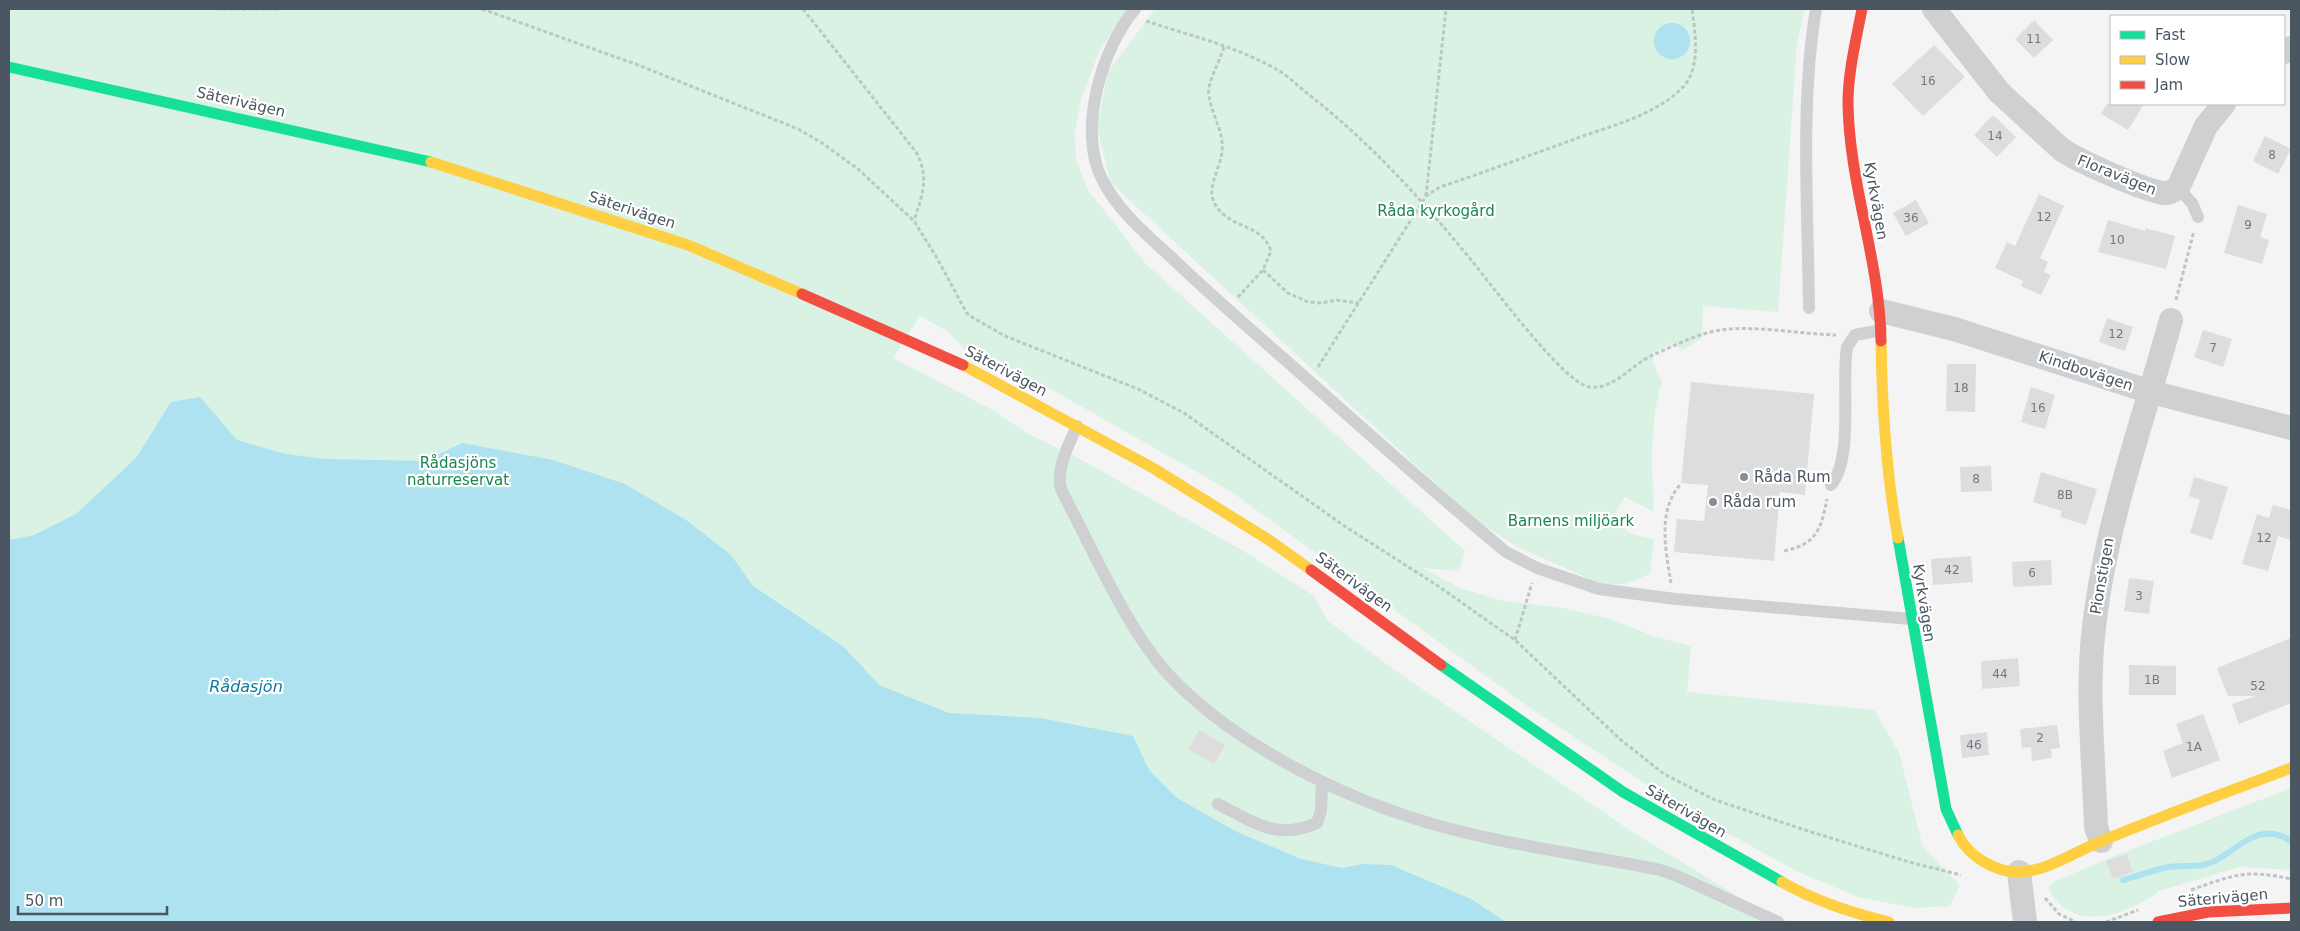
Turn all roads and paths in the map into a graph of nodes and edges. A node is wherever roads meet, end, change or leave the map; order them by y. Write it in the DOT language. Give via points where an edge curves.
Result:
graph roads {
  1 [pos="216,9"];
  2 [pos="280,9"];
  3 [pos="482,9"];
  4 [pos="803,9"];
  5 [pos="1446,9"];
  6 [pos="1692,9"];
  7 [pos="1816,9"];
  8 [pos="1862,9"];
  9 [pos="1934,9"];
  10 [pos="1132,12"];
  11 [pos="1224,47"];
  12 [pos="9,67"];
  13 [pos="2223,105"];
  14 [pos="2178,188"];
  15 [pos="1426,196"];
  16 [pos="1423,202"];
  17 [pos="2198,217"];
  18 [pos="914,221"];
  19 [pos="1263,270"];
  20 [pos="1359,303"];
  21 [pos="1809,308"];
  22 [pos="1227,309"];
  23 [pos="1881,320"];
  24 [pos="2171,320"];
  25 [pos="1855,335"];
  26 [pos="1310,381"];
  27 [pos="2151,392"];
  28 [pos="1077,426"];
  29 [pos="2291,428"];
  30 [pos="1680,485"];
  31 [pos="1831,485"];
  32 [pos="1784,551"];
  33 [pos="1537,568"];
  34 [pos="1675,599"];
  35 [pos="1911,619"];
  36 [pos="1515,640"];
  37 [pos="2291,768"];
  38 [pos="1322,782"];
  39 [pos="1218,804"];
  40 [pos="2101,841"];
  41 [pos="1963,876"];
  42 [pos="2020,881"];
  43 [pos="2291,908"];
  44 [pos="1778,922"];
  45 [pos="1889,922"];
  46 [pos="2025,922"];
  47 [pos="2076,922"];
  48 [pos="2158,922"];
  1 -- 2 [label="path"];
  3 -- 18 [label="path" via="638,65 798,129 858,169"];
  4 -- 18 [label="path" via="923,165 925,176"];
  5 -- 15 [label="path"];
  6 -- 15 [label="path" via="1694,65 1684,85 1660,105 1440,187"];
  7 -- 21 [label="lane" via="1808,102"];
  8 -- 23 [label="street, Kyrkvägen" via="1850,66 1848,103 1853,156"];
  9 -- 14 [label="street, Floravägen" via="1999,92 2072,157 2163,193"];
  10 -- 11 [label="path"];
  10 -- 22 [label="lane" via="1117,33 1097,90 1092,128 1102,178 1138,227"];
  11 -- 16 [label="path" via="1274,68 1336,115"];
  11 -- 19 [label="path" via="1209,88 1223,150 1211,186 1213,201 1221,212 1266,238 1270,251"];
  12 -- 28 [label="street, Säterivägen" via="422,159 610,218 688,245 888,330 968,367"];
  13 -- 14 [label="street, Floravägen" via="2206,126"];
  14 -- 17 [label="lane" via="2192,203"];
  15 -- 16 [label="path"];
  16 -- 20 [label="path"];
  16 -- 25 [label="path" via="1559,367 1578,383 1590,387 1609,384 1644,359 1721,330"];
  17 -- 24 [label="path"];
  18 -- 36 [label="path" via="970,316 1005,336 1138,389 1184,413"];
  19 -- 20 [label="path" via="1288,293 1308,302 1336,300"];
  19 -- 22 [label="path"];
  20 -- 26 [label="path"];
  22 -- 26 [label="lane"];
  23 -- 25 [label="lane"];
  23 -- 27 [label="street, Kindbovägen" via="1954,329"];
  23 -- 35 [label="street, Kyrkvägen" via="1882,391 1892,505"];
  24 -- 27 [label="street, Pionstigen"];
  25 -- 31 [label="lane" via="1845,357 1841,464"];
  26 -- 33 [label="lane" via="1506,552"];
  27 -- 29 [label="street, Kindbovägen"];
  27 -- 40 [label="street, Pionstigen" via="2110,532 2094,629 2091,683 2096,818"];
  28 -- 38 [label="lane" via="1063,461 1060,486 1143,642 1168,674 1228,725"];
  28 -- 45 [label="street, Säterivägen" via="1154,468 1269,540 1485,697 1624,792 1800,892 1850,912"];
  30 -- 34 [label="path" via="1673,492 1667,510 1665,537"];
  31 -- 32 [label="path" via="1824,521 1818,533 1796,548"];
  33 -- 34 [label="lane" via="1599,589"];
  33 -- 36 [label="path"];
  34 -- 35 [label="lane"];
  35 -- 42 [label="street, Kyrkvägen" via="1946,809 1962,843 1979,858"];
  36 -- 41 [label="path" via="1621,740 1664,774 1715,800"];
  37 -- 40 [label="street, Kyrkvägen"];
  38 -- 39 [label="lane" via="1321,811 1317,823 1301,830 1281,831 1261,826"];
  38 -- 44 [label="lane" via="1427,823 1676,874"];
  40 -- 42 [label="street, Kyrkvägen" via="2034,870"];
  42 -- 46 [label="street"];
  42 -- 47 [label="path" via="2042,891 2050,906"];
  43 -- 48 [label="street, Säterivägen" via="2208,912"];
}
